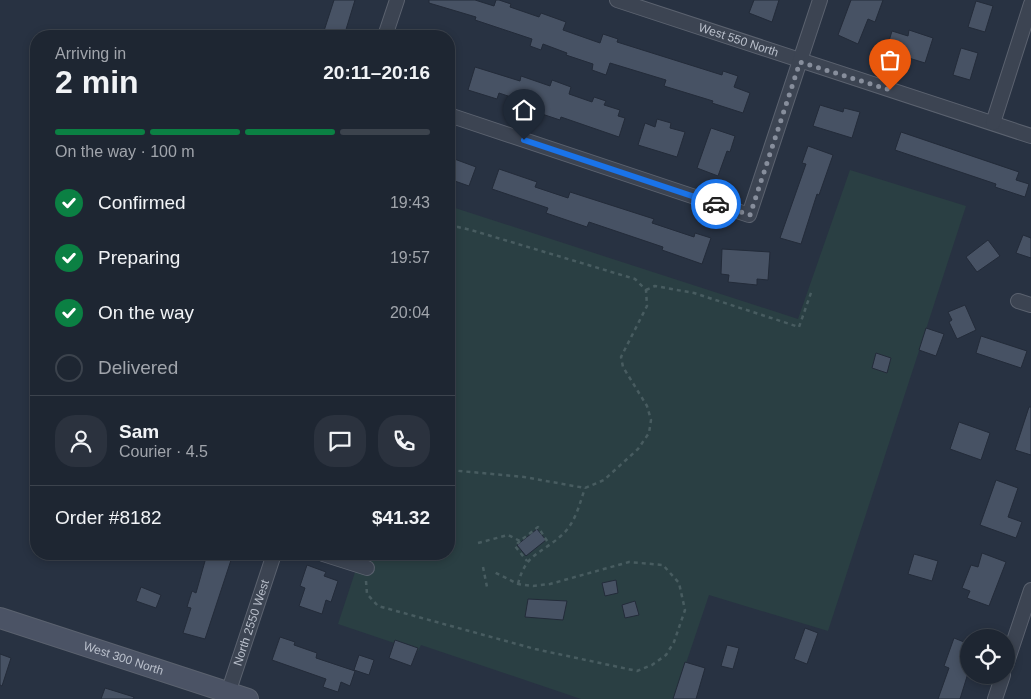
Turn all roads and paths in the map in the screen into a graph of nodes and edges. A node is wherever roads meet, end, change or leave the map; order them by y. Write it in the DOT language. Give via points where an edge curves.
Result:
graph roads {
  1 [pos="397,0"];
  2 [pos="616,0"];
  3 [pos="820,0"];
  4 [pos="1031,4"];
  5 [pos="647,5"];
  6 [pos="387,30"];
  7 [pos="800,62"];
  8 [pos="455,117"];
  9 [pos="993,123"];
  10 [pos="1031,136"];
  11 [pos="455,227"];
  12 [pos="646,290"];
  13 [pos="812,290"];
  14 [pos="455,471"];
  15 [pos="584,488"];
  16 [pos="520,541"];
  17 [pos="478,543"];
  18 [pos="549,544"];
  19 [pos="272,560"];
  20 [pos="337,560"];
  21 [pos="528,561"];
  22 [pos="483,567"];
  23 [pos="494,572"];
  24 [pos="367,573"];
  25 [pos="518,584"];
  26 [pos="487,587"];
  27 [pos="1031,590"];
  28 [pos="0,618"];
  29 [pos="1015,638"];
  30 [pos="1000,684"];
  31 [pos="228,693"];
  32 [pos="248,699"];
  33 [pos="995,699"];
  1 -- 6 [label="street"];
  2 -- 5 [label="street, West 550 North"];
  3 -- 7 [label="street"];
  4 -- 9 [label="street"];
  5 -- 7 [label="street, West 550 North"];
  7 -- 8 [label="street" via="750,215"];
  7 -- 9 [label="street, West 550 North"];
  9 -- 10 [label="street, West 550 North"];
  11 -- 12 [label="path" via="635,279"];
  12 -- 13 [label="path" via="655,286 694,293 799,327"];
  12 -- 15 [label="path" via="647,306 621,357 628,377 647,406 651,420 649,433 638,449 604,480"];
  14 -- 15 [label="path" via="514,476"];
  15 -- 18 [label="path" via="573,519 564,533"];
  16 -- 17 [label="path" via="508,535"];
  16 -- 18 [label="path" via="538,527"];
  16 -- 21 [label="path" via="515,546"];
  18 -- 21 [label="path"];
  19 -- 31 [label="street, North 2550 West"];
  20 -- 24 [label="street"];
  21 -- 25 [label="path" via="522,568"];
  22 -- 26 [label="path"];
  23 -- 25 [label="path"];
  24 -- 25 [label="path" via="367,594 378,606 535,649 637,671 666,655 685,610 679,583 663,565 629,562 550,584"];
  27 -- 29 [label="street"];
  28 -- 31 [label="main road, West 300 North"];
  30 -- 33 [label="street"];
  31 -- 32 [label="main road, West 300 North"];
}
